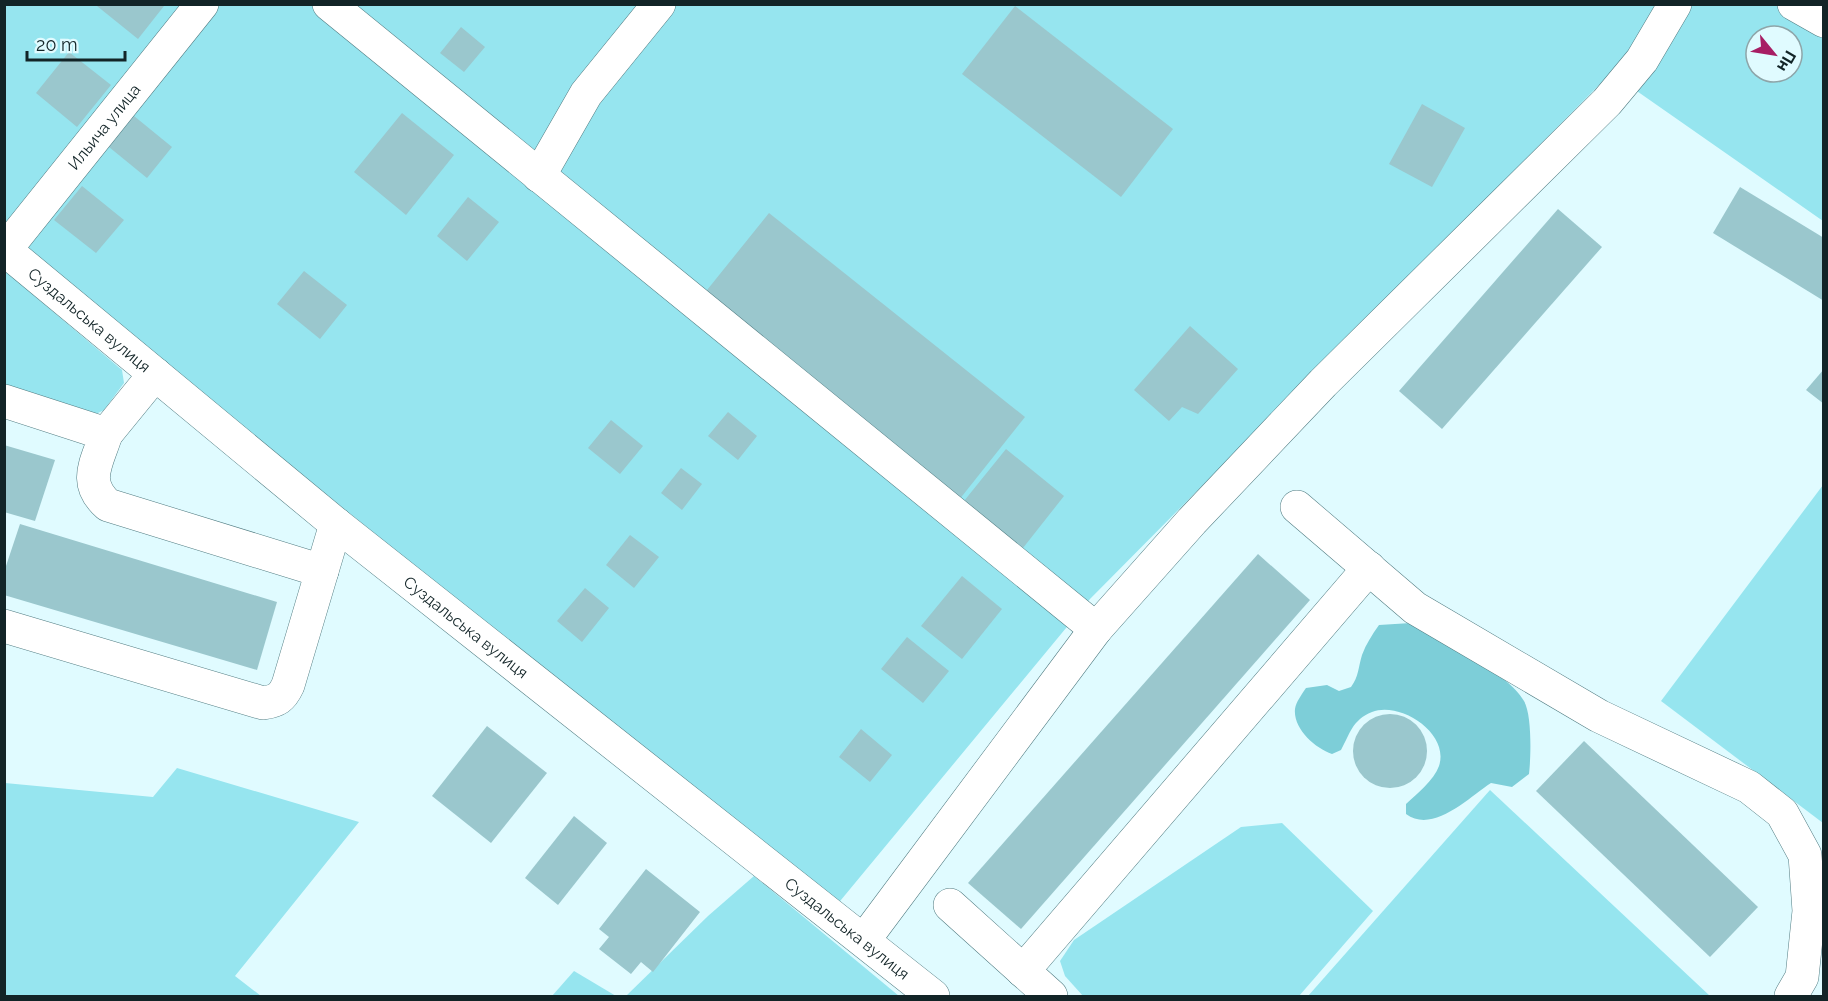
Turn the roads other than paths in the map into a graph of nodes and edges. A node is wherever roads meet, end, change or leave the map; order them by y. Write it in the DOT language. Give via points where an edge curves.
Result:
graph roads {
  1 [pos="201,4"];
  2 [pos="329,4"];
  3 [pos="659,4"];
  4 [pos="1675,4"];
  5 [pos="1794,4"];
  6 [pos="1824,21"];
  7 [pos="539,176"];
  8 [pos="5,249"];
  9 [pos="155,374"];
  10 [pos="4,401"];
  11 [pos="106,434"];
  12 [pos="1297,507"];
  13 [pos="336,524"];
  14 [pos="1368,568"];
  15 [pos="322,571"];
  16 [pos="4,626"];
  17 [pos="1096,629"];
  18 [pos="950,905"];
  19 [pos="864,940"];
  20 [pos="1023,971"];
  21 [pos="933,996"];
  22 [pos="1051,996"];
  23 [pos="1791,996"];
  1 -- 8 [label="street, Ильича улица"];
  2 -- 7 [label="street"];
  3 -- 7 [label="street" via="586,94"];
  4 -- 17 [label="street" via="1642,60 1607,102 1323,383"];
  5 -- 6 [label="street"];
  7 -- 17 [label="street"];
  8 -- 9 [label="street, Суздальська вулиця"];
  9 -- 11 [label="street"];
  9 -- 13 [label="street, Суздальська вулиця"];
  10 -- 11 [label="street"];
  11 -- 15 [label="street" via="92,484 108,505"];
  12 -- 14 [label="street"];
  13 -- 15 [label="street"];
  13 -- 19 [label="street, Суздальська вулиця"];
  14 -- 20 [label="street"];
  14 -- 23 [label="street" via="1415,608 1599,716 1749,787 1782,813 1805,855 1809,911 1802,977"];
  15 -- 16 [label="street" via="288,685 283,696 275,701 263,702"];
  17 -- 19 [label="street"];
  18 -- 20 [label="street"];
  19 -- 21 [label="street, Суздальська вулиця"];
  20 -- 22 [label="street"];
}
